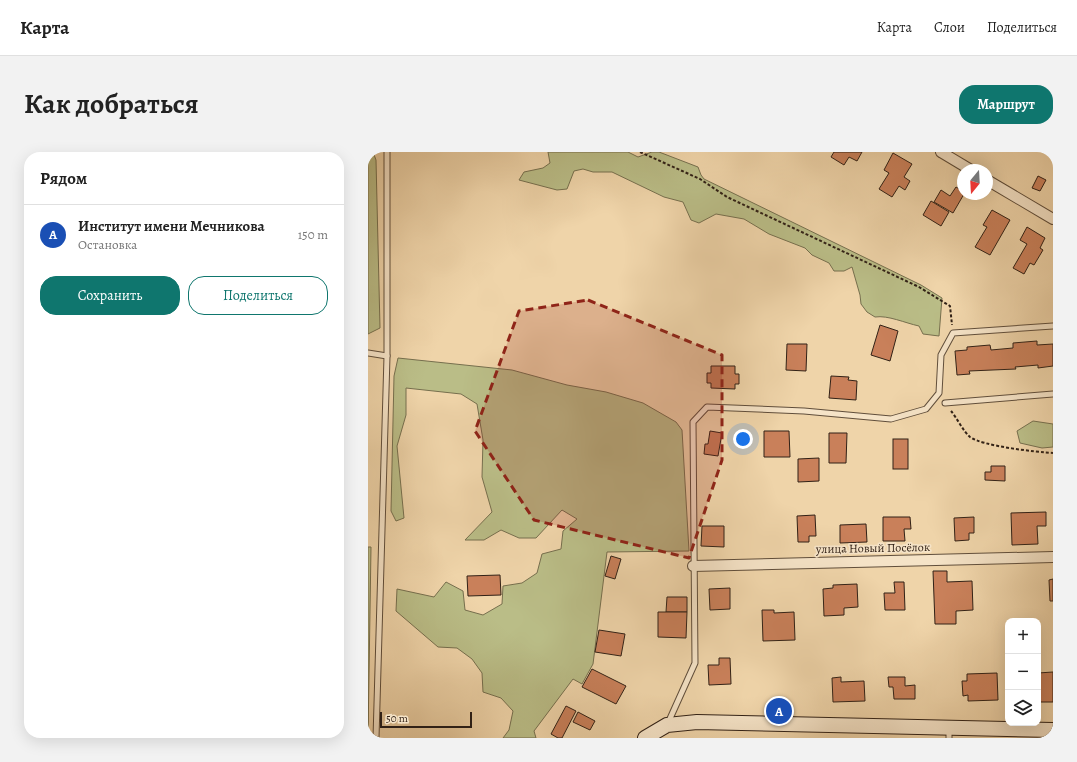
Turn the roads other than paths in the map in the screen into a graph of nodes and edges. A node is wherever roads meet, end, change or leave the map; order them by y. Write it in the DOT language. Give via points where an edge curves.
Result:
graph roads {
  1 [pos="387,152"];
  2 [pos="941,152"];
  3 [pos="961,164"];
  4 [pos="993,184"];
  5 [pos="1053,219"];
  6 [pos="1053,326"];
  7 [pos="368,353"];
  8 [pos="387,356"];
  9 [pos="1053,394"];
  10 [pos="945,403"];
  11 [pos="1053,557"];
  12 [pos="693,566"];
  13 [pos="667,726"];
  14 [pos="1053,730"];
  15 [pos="949,733"];
  16 [pos="376,738"];
  17 [pos="645,738"];
  1 -- 8 [label="lane"];
  2 -- 3 [label="street"];
  4 -- 5 [label="street"];
  6 -- 12 [label="lane" via="952,332 941,355 939,393 926,409 891,420 804,411 707,407 693,422"];
  7 -- 8 [label="lane"];
  8 -- 16 [label="lane"];
  9 -- 10 [label="lane"];
  11 -- 12 [label="street, улица Новый Посёлок"];
  12 -- 13 [label="lane" via="695,663"];
  13 -- 15 [label="main road" via="697,722"];
  13 -- 17 [label="main road"];
  14 -- 15 [label="main road"];
}
